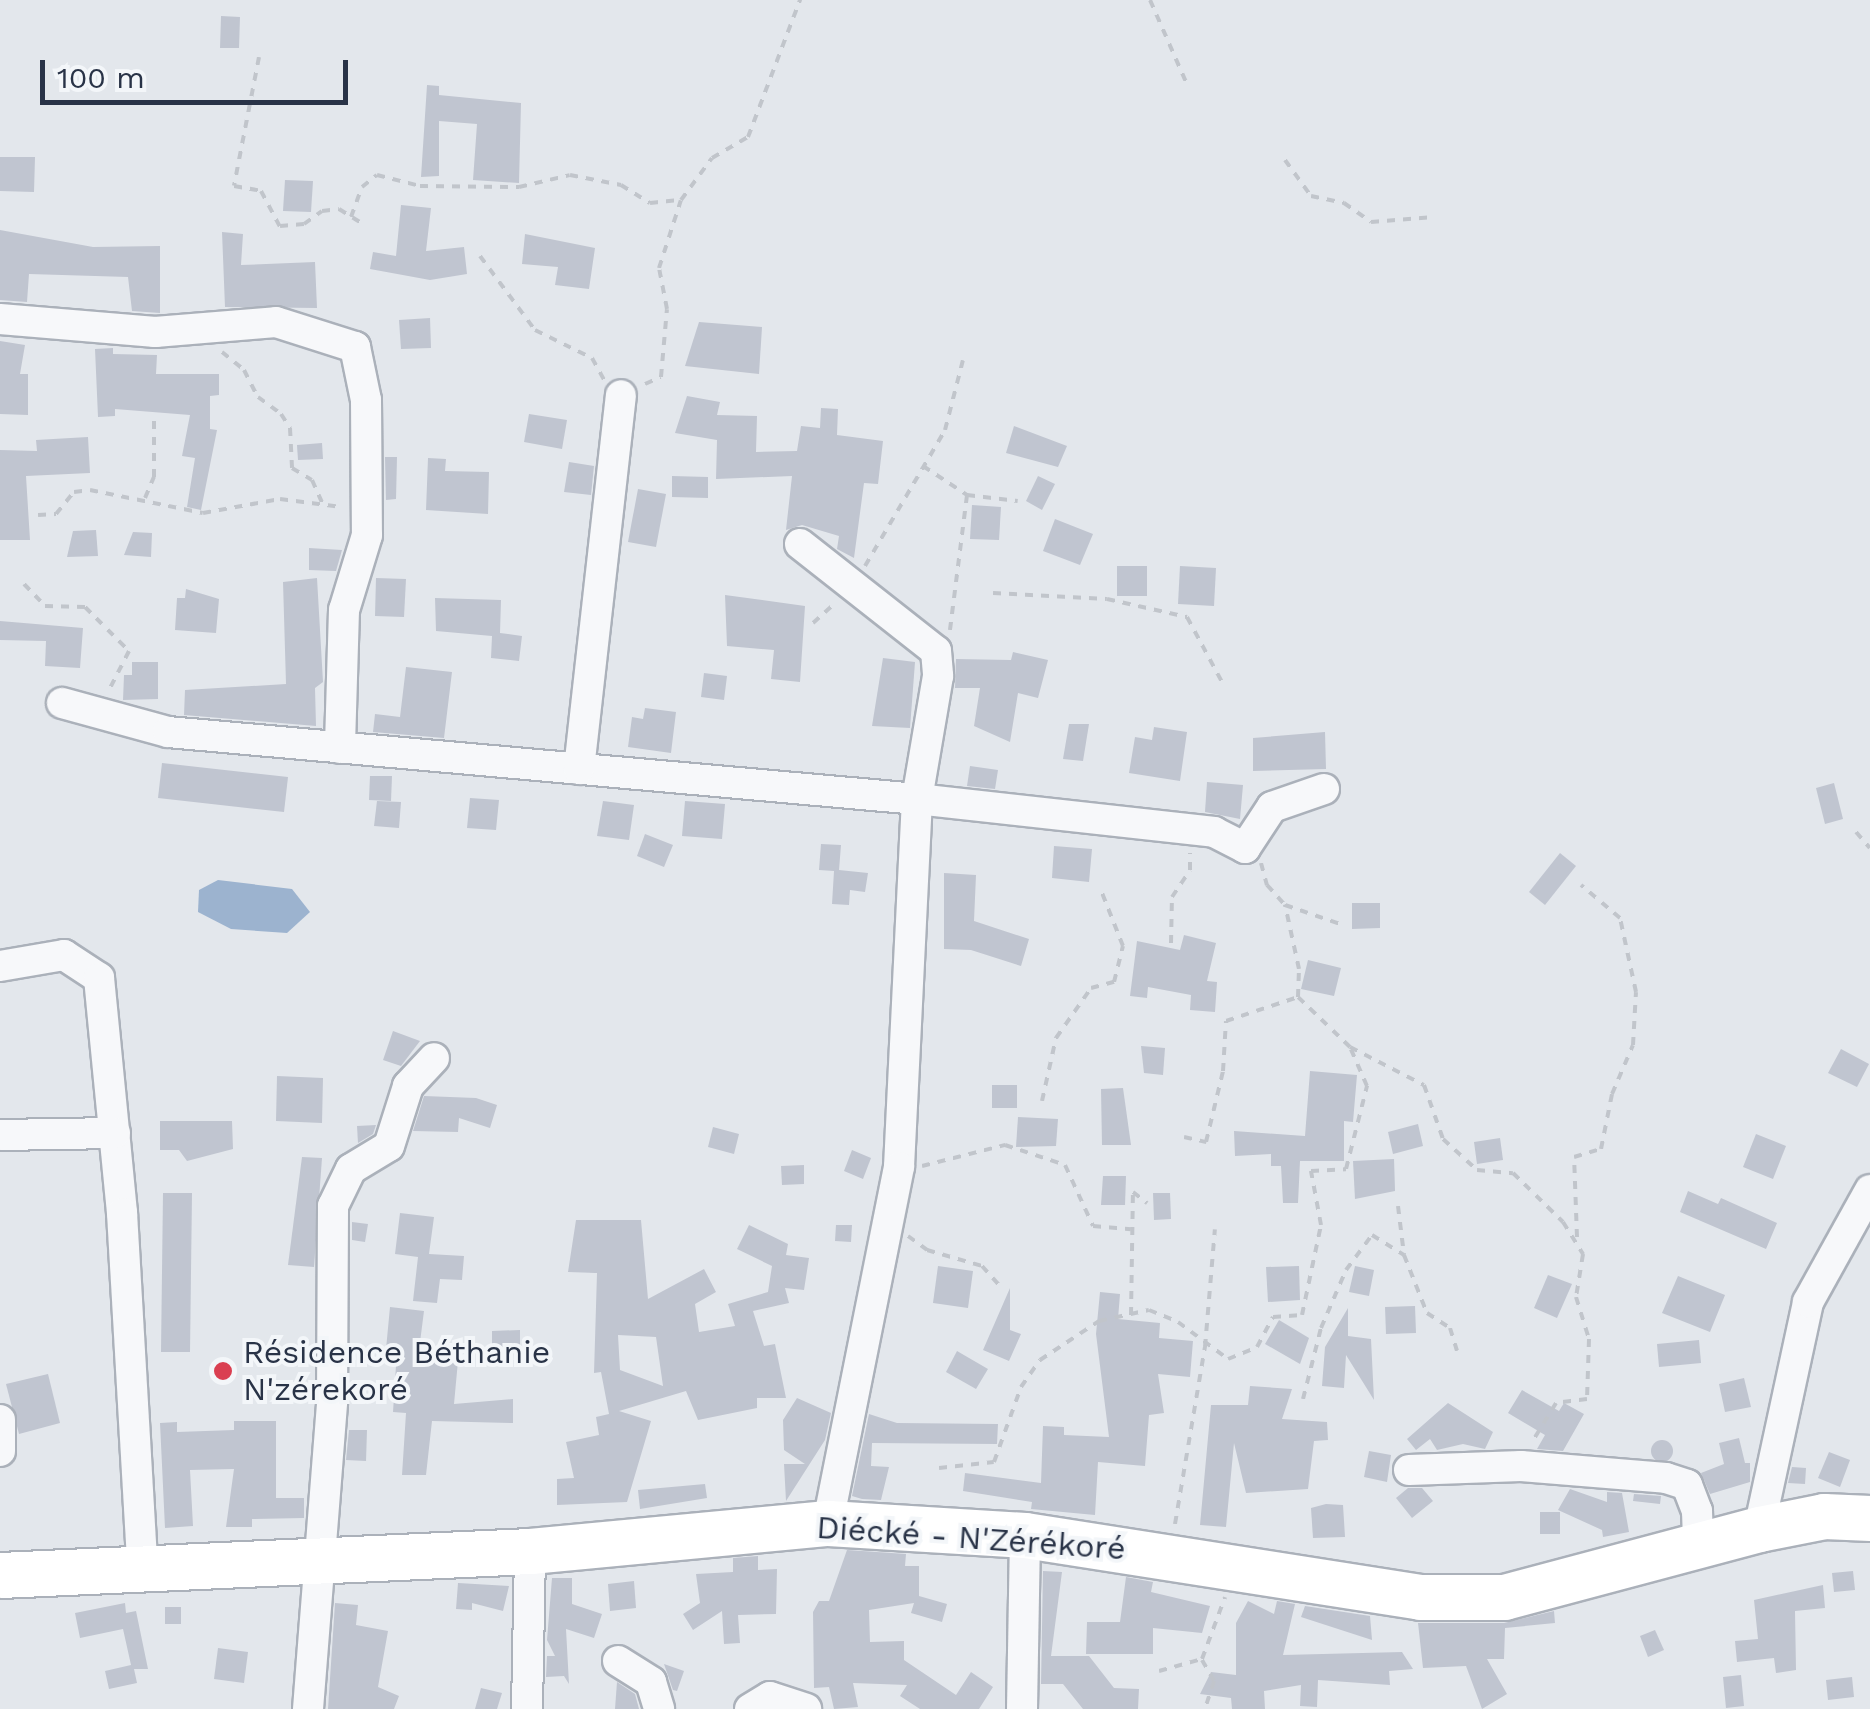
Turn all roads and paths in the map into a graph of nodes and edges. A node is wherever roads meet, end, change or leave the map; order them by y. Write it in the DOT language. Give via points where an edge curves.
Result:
graph roads {
  1 [pos="800,0"];
  2 [pos="1150,0"];
  3 [pos="258,56"];
  4 [pos="1186,82"];
  5 [pos="1285,160"];
  6 [pos="681,200"];
  7 [pos="1434,216"];
  8 [pos="352,217"];
  9 [pos="360,222"];
  10 [pos="480,256"];
  11 [pos="0,319"];
  12 [pos="196,324"];
  13 [pos="963,360"];
  14 [pos="621,394"];
  15 [pos="154,420"];
  16 [pos="923,466"];
  17 [pos="967,495"];
  18 [pos="145,499"];
  19 [pos="1018,501"];
  20 [pos="322,504"];
  21 [pos="367,510"];
  22 [pos="38,515"];
  23 [pos="800,544"];
  24 [pos="24,584"];
  25 [pos="854,586"];
  26 [pos="993,593"];
  27 [pos="813,623"];
  28 [pos="936,651"];
  29 [pos="1222,682"];
  30 [pos="62,703"];
  31 [pos="102,714"];
  32 [pos="340,748"];
  33 [pos="580,769"];
  34 [pos="1324,788"];
  35 [pos="917,799"];
  36 [pos="1190,830"];
  37 [pos="1856,832"];
  38 [pos="1245,848"];
  39 [pos="1870,848"];
  40 [pos="1581,885"];
  41 [pos="1100,888"];
  42 [pos="1285,905"];
  43 [pos="1343,925"];
  44 [pos="1170,943"];
  45 [pos="0,966"];
  46 [pos="1298,997"];
  47 [pos="1350,1047"];
  48 [pos="434,1058"];
  49 [pos="1042,1102"];
  50 [pos="115,1134"];
  51 [pos="0,1135"];
  52 [pos="1184,1137"];
  53 [pos="900,1158"];
  54 [pos="1870,1190"];
  55 [pos="1147,1203"];
  56 [pos="1398,1206"];
  57 [pos="888,1221"];
  58 [pos="1131,1228"];
  59 [pos="1216,1229"];
  60 [pos="1577,1242"];
  61 [pos="1404,1255"];
  62 [pos="1003,1289"];
  63 [pos="1130,1314"];
  64 [pos="1205,1347"];
  65 [pos="1457,1351"];
  66 [pos="1304,1399"];
  67 [pos="0,1420"];
  68 [pos="0,1451"];
  69 [pos="1521,1466"];
  70 [pos="939,1468"];
  71 [pos="1408,1470"];
  72 [pos="1870,1518"];
  73 [pos="828,1523"];
  74 [pos="1759,1529"];
  75 [pos="1025,1535"];
  76 [pos="1698,1544"];
  77 [pos="530,1551"];
  78 [pos="1170,1554"];
  79 [pos="320,1563"];
  80 [pos="1234,1564"];
  81 [pos="142,1565"];
  82 [pos="0,1575"];
  83 [pos="1202,1659"];
  84 [pos="618,1661"];
  85 [pos="1158,1671"];
  86 [pos="308,1709"];
  87 [pos="528,1709"];
  88 [pos="659,1709"];
  89 [pos="750,1709"];
  90 [pos="806,1709"];
  91 [pos="1022,1709"];
  92 [pos="1205,1709"];
  1 -- 6 [label="path" via="748,137 712,158"];
  2 -- 4 [label="path"];
  3 -- 8 [label="path" via="234,186 261,191 280,226 304,224 322,211 339,209"];
  5 -- 7 [label="path" via="1311,196 1344,203 1370,222"];
  6 -- 8 [label="path" via="650,202 621,184 570,176 519,187 420,186 377,176 362,187"];
  6 -- 14 [label="path" via="659,268 667,325 661,377"];
  8 -- 9 [label="path"];
  10 -- 14 [label="path" via="535,330 592,358 606,386"];
  11 -- 12 [label="street" via="155,332"];
  12 -- 20 [label="path" via="214,334 258,396 282,414 290,428 292,468 312,480"];
  12 -- 21 [label="street" via="276,322 355,347 366,400"];
  13 -- 16 [label="path" via="945,430"];
  14 -- 33 [label="street"];
  15 -- 18 [label="path" via="154,478"];
  16 -- 17 [label="path"];
  16 -- 25 [label="path"];
  17 -- 19 [label="path"];
  17 -- 28 [label="path" via="952,626"];
  18 -- 20 [label="path" via="204,513 280,499"];
  18 -- 22 [label="path" via="74,492 56,514"];
  20 -- 21 [label="path"];
  21 -- 32 [label="street" via="367,535 344,610"];
  23 -- 25 [label="street"];
  24 -- 31 [label="path" via="45,606 85,608 128,651"];
  25 -- 27 [label="path"];
  25 -- 28 [label="street"];
  26 -- 29 [label="path" via="1106,598 1187,616"];
  28 -- 35 [label="street" via="938,676"];
  30 -- 31 [label="street"];
  31 -- 32 [label="street" via="168,732"];
  32 -- 33 [label="street"];
  33 -- 35 [label="street"];
  34 -- 38 [label="street" via="1272,807"];
  35 -- 36 [label="street"];
  35 -- 53 [label="street"];
  36 -- 38 [label="street" via="1214,832"];
  36 -- 44 [label="path" via="1190,870 1172,897"];
  37 -- 39 [label="path"];
  38 -- 42 [label="path" via="1260,858 1268,885"];
  40 -- 60 [label="path" via="1620,918 1636,992 1633,1044 1612,1094 1600,1149 1574,1157"];
  41 -- 49 [label="path" via="1123,946 1114,982 1091,988 1056,1038"];
  42 -- 43 [label="path"];
  42 -- 46 [label="path"];
  45 -- 50 [label="street" via="64,955 98,978"];
  46 -- 47 [label="path"];
  46 -- 52 [label="path" via="1226,1021 1223,1071 1206,1142"];
  47 -- 60 [label="path" via="1424,1085 1443,1139 1477,1170 1513,1173"];
  47 -- 64 [label="path" via="1368,1086 1346,1169 1311,1171 1320,1225 1302,1316 1273,1317 1256,1347 1228,1359"];
  48 -- 79 [label="street" via="408,1086 389,1146 351,1169 333,1206 332,1400"];
  50 -- 51 [label="street"];
  50 -- 81 [label="street"];
  53 -- 57 [label="street"];
  53 -- 58 [label="path" via="928,1168 1005,1145 1065,1165 1094,1226"];
  54 -- 74 [label="street" via="1808,1302"];
  55 -- 58 [label="path" via="1133,1192"];
  56 -- 61 [label="path"];
  57 -- 62 [label="path" via="927,1250 982,1266"];
  57 -- 73 [label="street"];
  58 -- 63 [label="path"];
  59 -- 64 [label="path"];
  60 -- 69 [label="path" via="1583,1254 1576,1297 1592,1369 1588,1399 1556,1403"];
  61 -- 65 [label="path" via="1427,1313 1450,1328"];
  61 -- 66 [label="path" via="1372,1236 1346,1270 1321,1328"];
  63 -- 64 [label="path" via="1149,1310 1178,1322"];
  63 -- 70 [label="path" via="1099,1321 1040,1360 1021,1387 994,1462"];
  64 -- 78 [label="path"];
  67 -- 68 [label="street"];
  69 -- 71 [label="street"];
  69 -- 76 [label="street" via="1636,1471 1687,1485 1697,1511"];
  72 -- 74 [label="highway, Diécké - N'Zérékoré" via="1824,1516"];
  73 -- 75 [label="highway, Diécké - N'Zérékoré"];
  73 -- 77 [label="highway, Diécké - N'Zérékoré"];
  74 -- 76 [label="highway, Diécké - N'Zérékoré"];
  75 -- 78 [label="highway, Diécké - N'Zérékoré"];
  75 -- 91 [label="street"];
  76 -- 80 [label="highway, Diécké - N'Zérékoré" via="1504,1596 1400,1595"];
  77 -- 79 [label="highway, Diécké - N'Zérékoré"];
  77 -- 87 [label="street"];
  78 -- 80 [label="highway, Diécké - N'Zérékoré"];
  79 -- 81 [label="highway, Diécké - N'Zérékoré"];
  79 -- 86 [label="street"];
  80 -- 83 [label="path"];
  81 -- 82 [label="highway, Diécké - N'Zérékoré"];
  83 -- 85 [label="path"];
  83 -- 92 [label="path" via="1214,1681"];
  84 -- 88 [label="street" via="651,1682"];
  89 -- 90 [label="street" via="770,1697"];
}
